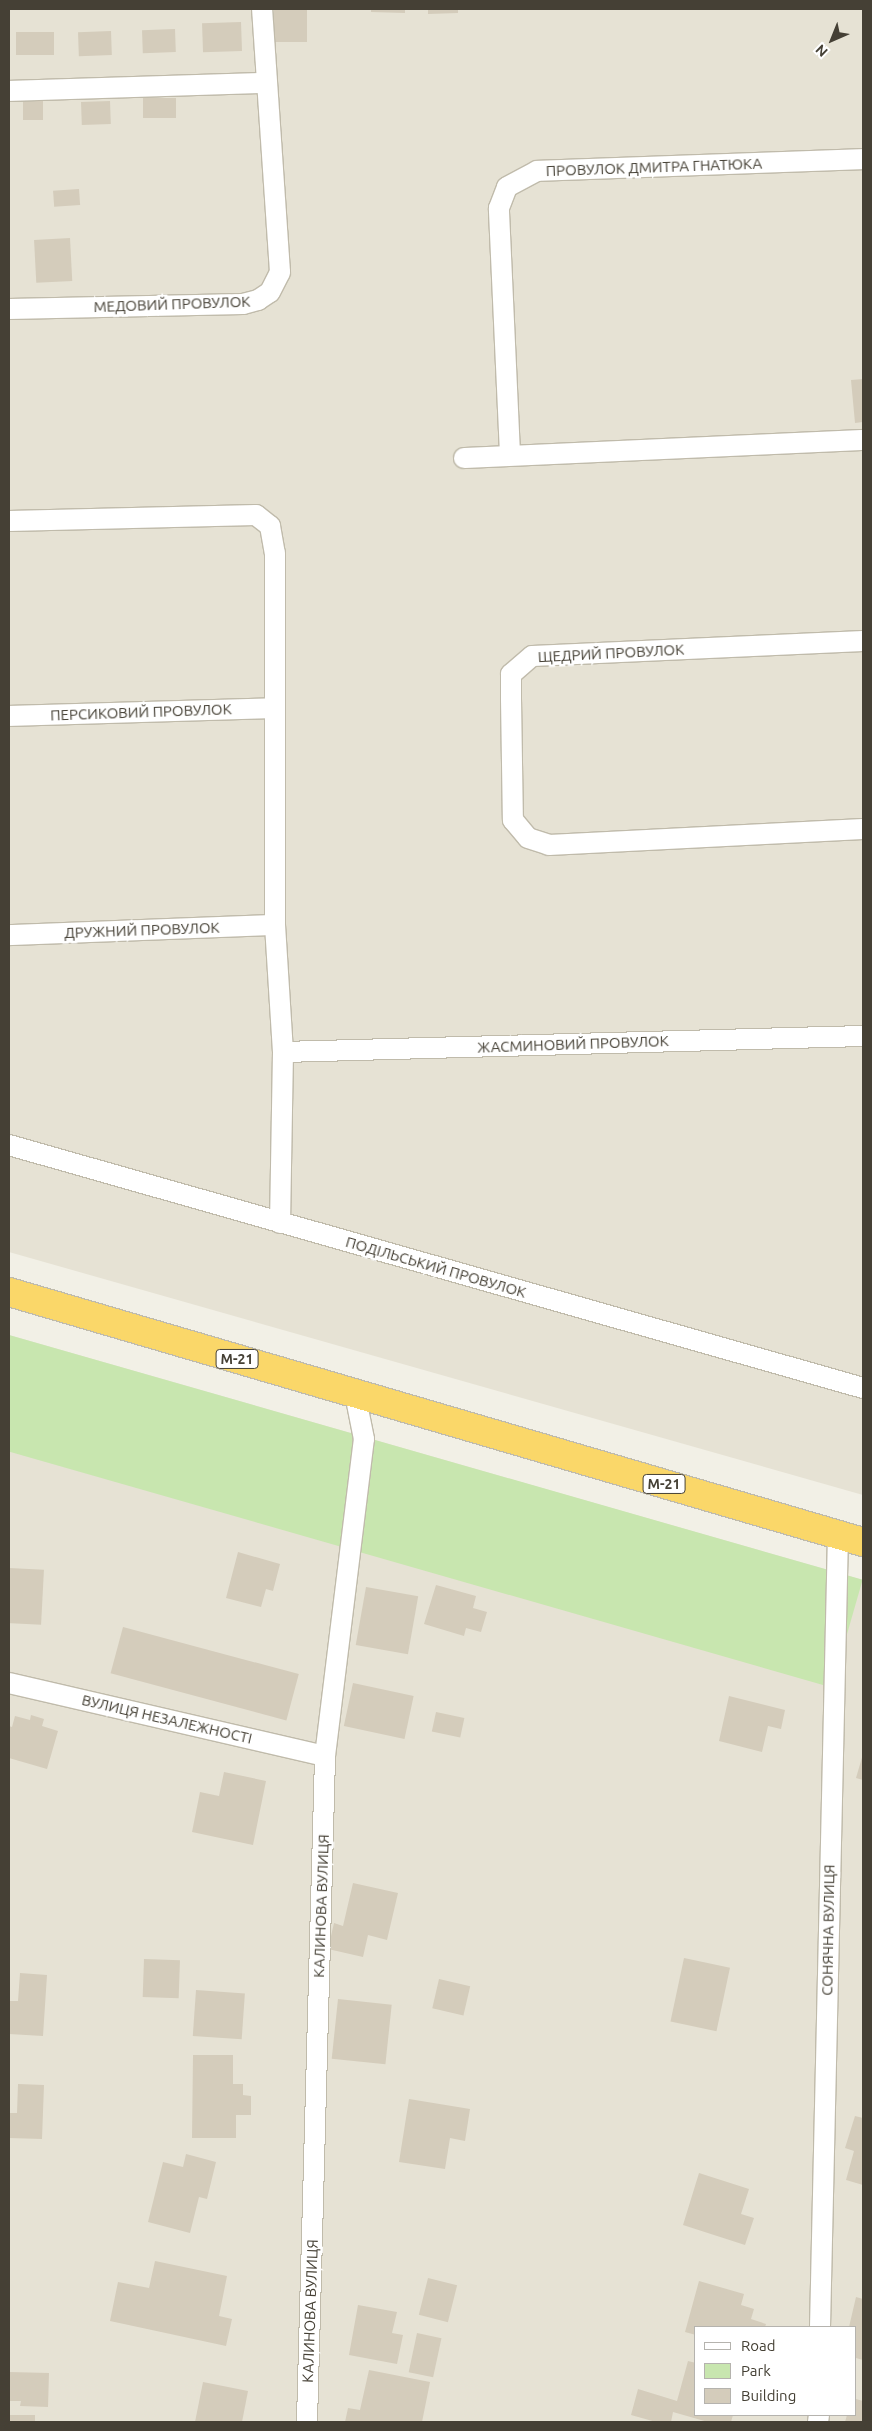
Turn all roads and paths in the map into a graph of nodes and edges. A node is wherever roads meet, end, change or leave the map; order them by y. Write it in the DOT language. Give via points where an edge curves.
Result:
graph roads {
  1 [pos="262,9"];
  2 [pos="266,83"];
  3 [pos="9,92"];
  4 [pos="863,159"];
  5 [pos="9,309"];
  6 [pos="863,440"];
  7 [pos="510,454"];
  8 [pos="464,458"];
  9 [pos="9,521"];
  10 [pos="863,641"];
  11 [pos="273,708"];
  12 [pos="9,716"];
  13 [pos="863,829"];
  14 [pos="274,925"];
  15 [pos="9,935"];
  16 [pos="863,1036"];
  17 [pos="283,1052"];
  18 [pos="9,1145"];
  19 [pos="280,1223"];
  20 [pos="9,1292"];
  21 [pos="863,1388"];
  22 [pos="356,1394"];
  23 [pos="838,1534"];
  24 [pos="863,1542"];
  25 [pos="9,1683"];
  26 [pos="325,1756"];
  27 [pos="820,2326"];
  28 [pos="307,2422"];
  1 -- 2 [label="street, МЕДОВИЙ ПРОВУЛОК"];
  2 -- 3 [label="street"];
  2 -- 5 [label="street, МЕДОВИЙ ПРОВУЛОК" via="280,272 270,292 243,304"];
  4 -- 7 [label="street, ПРОВУЛОК ДМИТРА ГНАТЮКА" via="537,171 508,187 499,208"];
  6 -- 7 [label="street"];
  7 -- 8 [label="street"];
  9 -- 11 [label="street" via="256,515 270,526 275,553"];
  10 -- 13 [label="street, ЩЕДРИЙ ПРОВУЛОК" via="532,656 511,674 510,698 513,820 528,838 549,845"];
  11 -- 12 [label="street, ПЕРСИКОВИЙ ПРОВУЛОК"];
  11 -- 14 [label="street"];
  14 -- 15 [label="street, ДРУЖНИЙ ПРОВУЛОК"];
  14 -- 17 [label="street"];
  16 -- 17 [label="street, ЖАСМИНОВИЙ ПРОВУЛОК"];
  17 -- 19 [label="street"];
  18 -- 19 [label="street, ПОДІЛЬСЬКИЙ ПРОВУЛОК"];
  19 -- 21 [label="street, ПОДІЛЬСЬКИЙ ПРОВУЛОК"];
  20 -- 22 [label="highway, М-21"];
  22 -- 23 [label="highway, М-21"];
  22 -- 26 [label="street, КАЛИНОВА ВУЛИЦЯ" via="364,1439"];
  23 -- 24 [label="highway, М-21"];
  23 -- 27 [label="street, СОНЯЧНА ВУЛИЦЯ"];
  25 -- 26 [label="street, ВУЛИЦЯ НЕЗАЛЕЖНОСТІ"];
  26 -- 28 [label="street, КАЛИНОВА ВУЛИЦЯ"];
}
